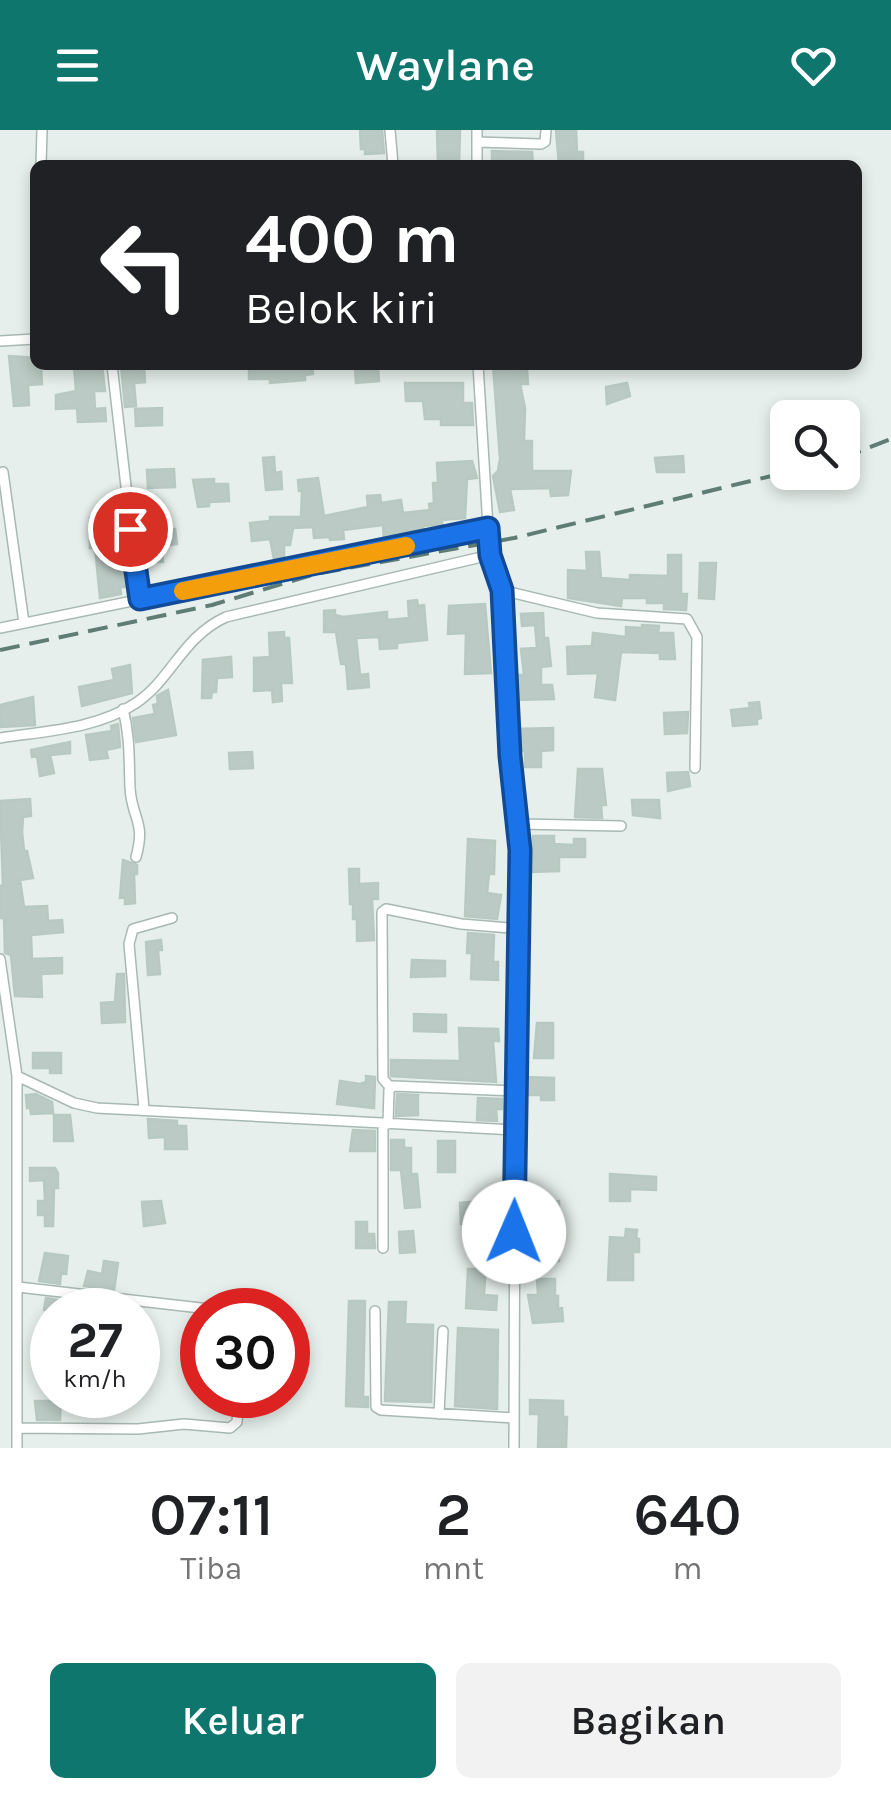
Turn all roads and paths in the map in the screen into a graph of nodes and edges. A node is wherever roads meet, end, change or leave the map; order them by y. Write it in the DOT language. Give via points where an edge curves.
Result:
graph roads {
  1 [pos="42,130"];
  2 [pos="390,130"];
  3 [pos="477,130"];
  4 [pos="546,130"];
  5 [pos="477,142"];
  6 [pos="41,160"];
  7 [pos="393,160"];
  8 [pos="477,160"];
  9 [pos="30,339"];
  10 [pos="0,341"];
  11 [pos="113,370"];
  12 [pos="478,370"];
  13 [pos="3,472"];
  14 [pos="488,528"];
  15 [pos="490,555"];
  16 [pos="502,590"];
  17 [pos="140,599"];
  18 [pos="24,623"];
  19 [pos="0,628"];
  20 [pos="124,709"];
  21 [pos="0,738"];
  22 [pos="695,768"];
  23 [pos="519,824"];
  24 [pos="621,826"];
  25 [pos="136,856"];
  26 [pos="172,918"];
  27 [pos="521,929"];
  28 [pos="0,959"];
  29 [pos="2,985"];
  30 [pos="17,1076"];
  31 [pos="391,1088"];
  32 [pos="515,1091"];
  33 [pos="144,1110"];
  34 [pos="385,1124"];
  35 [pos="516,1130"];
  36 [pos="383,1248"];
  37 [pos="18,1288"];
  38 [pos="180,1306"];
  39 [pos="375,1310"];
  40 [pos="443,1331"];
  41 [pos="439,1414"];
  42 [pos="238,1418"];
  43 [pos="513,1418"];
  44 [pos="17,1428"];
  45 [pos="17,1448"];
  46 [pos="514,1448"];
  1 -- 6 [label="street"];
  2 -- 7 [label="street"];
  3 -- 5 [label="street"];
  4 -- 5 [label="street" via="541,144"];
  5 -- 8 [label="street"];
  9 -- 10 [label="street"];
  11 -- 17 [label="street"];
  12 -- 14 [label="street"];
  13 -- 18 [label="street"];
  14 -- 15 [label="street"];
  14 -- 17 [label="street"];
  15 -- 16 [label="street"];
  15 -- 20 [label="street" via="226,618 200,632 146,694"];
  16 -- 22 [label="street" via="597,612 687,619 696,637"];
  16 -- 23 [label="street"];
  17 -- 18 [label="street"];
  18 -- 19 [label="street"];
  20 -- 21 [label="street" via="78,726"];
  20 -- 25 [label="street" via="142,836"];
  23 -- 24 [label="street"];
  23 -- 27 [label="street"];
  26 -- 33 [label="street" via="133,929 129,944"];
  27 -- 31 [label="street" via="382,912 383,1079"];
  27 -- 32 [label="street"];
  28 -- 29 [label="street"];
  29 -- 30 [label="street"];
  30 -- 33 [label="street" via="85,1106"];
  30 -- 37 [label="street"];
  31 -- 32 [label="street"];
  31 -- 34 [label="street"];
  32 -- 35 [label="street"];
  33 -- 34 [label="street"];
  34 -- 35 [label="street"];
  34 -- 36 [label="street"];
  35 -- 43 [label="street"];
  37 -- 38 [label="street"];
  37 -- 44 [label="street"];
  39 -- 41 [label="street" via="376,1406"];
  40 -- 41 [label="street"];
  41 -- 43 [label="street"];
  42 -- 44 [label="street" via="230,1428"];
  43 -- 46 [label="street"];
  44 -- 45 [label="street"];
}
